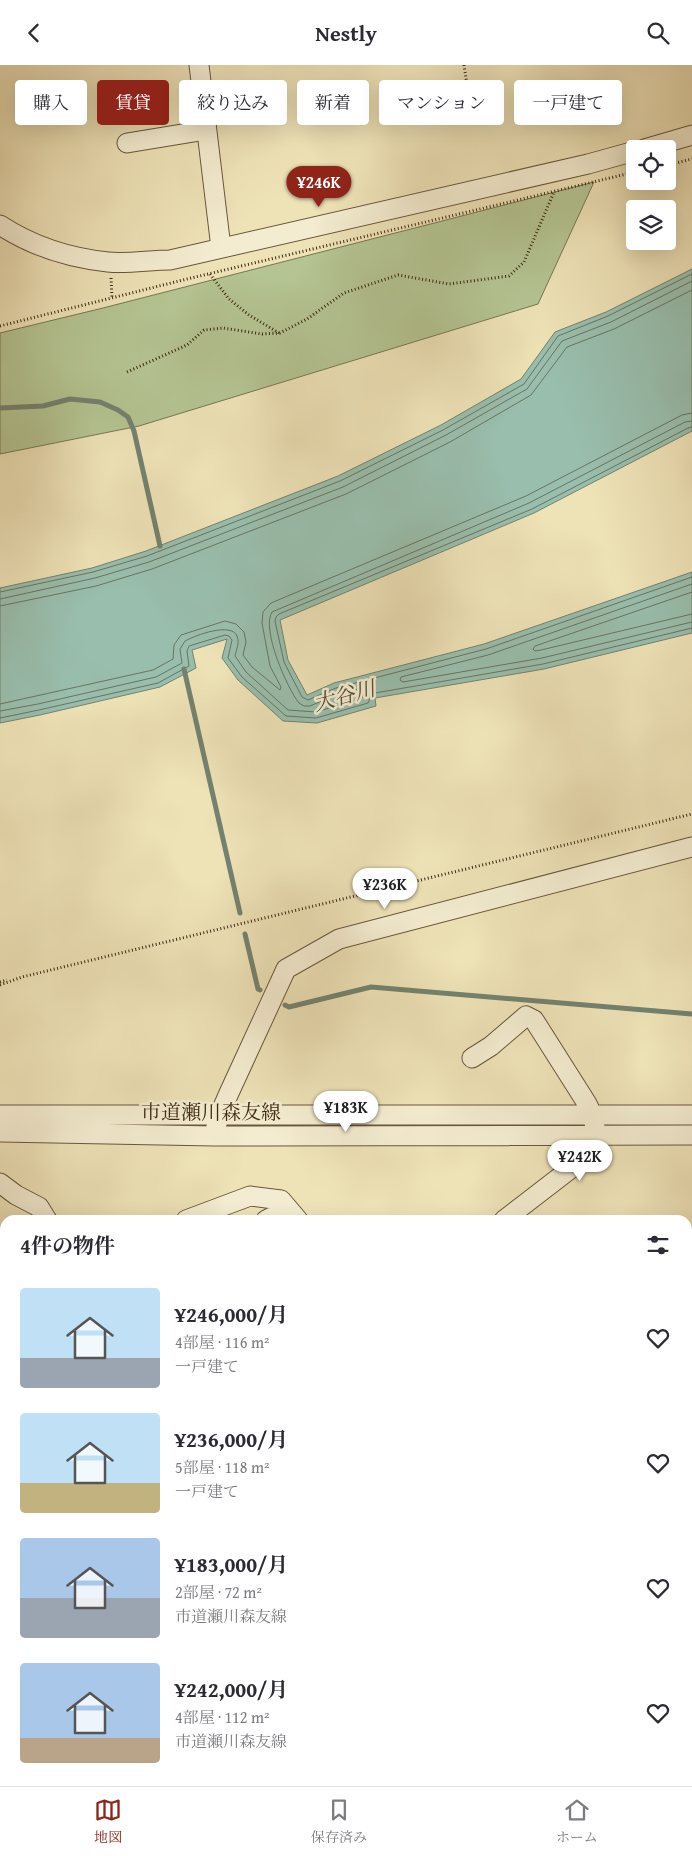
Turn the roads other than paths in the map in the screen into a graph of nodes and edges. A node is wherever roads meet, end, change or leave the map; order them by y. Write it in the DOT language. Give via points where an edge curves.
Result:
graph roads {
  1 [pos="199,65"];
  2 [pos="206,130"];
  3 [pos="692,135"];
  4 [pos="675,140"];
  5 [pos="127,143"];
  6 [pos="626,153"];
  7 [pos="0,225"];
  8 [pos="221,248"];
  9 [pos="692,847"];
  10 [pos="472,1059"];
  11 [pos="0,1115"];
  12 [pos="692,1115"];
  13 [pos="219,1116"];
  14 [pos="595,1125"];
  15 [pos="0,1132"];
  16 [pos="692,1135"];
  17 [pos="214,1136"];
  18 [pos="0,1183"];
  19 [pos="293,1214"];
  20 [pos="44,1215"];
  21 [pos="199,1215"];
  22 [pos="510,1215"];
  1 -- 2 [label="street"];
  2 -- 5 [label="street"];
  2 -- 8 [label="street"];
  3 -- 4 [label="street"];
  6 -- 8 [label="street"];
  7 -- 8 [label="street" via="20,238 61,253 109,262 170,260"];
  9 -- 13 [label="street" via="339,939 286,969"];
  10 -- 14 [label="street" via="526,1016 534,1020 586,1102"];
  11 -- 13 [label="street, 市道瀬川森友線"];
  12 -- 14 [label="street, 市道瀬川森友線"];
  13 -- 14 [label="street, 市道瀬川森友線"];
  13 -- 17 [label="street"];
  14 -- 16 [label="street, 市道瀬川森友線"];
  14 -- 17 [label="street, 市道瀬川森友線"];
  14 -- 22 [label="street" via="595,1150"];
  15 -- 17 [label="street, 市道瀬川森友線"];
  18 -- 20 [label="street" via="39,1207"];
  19 -- 21 [label="street" via="281,1200 250,1196"];
}
